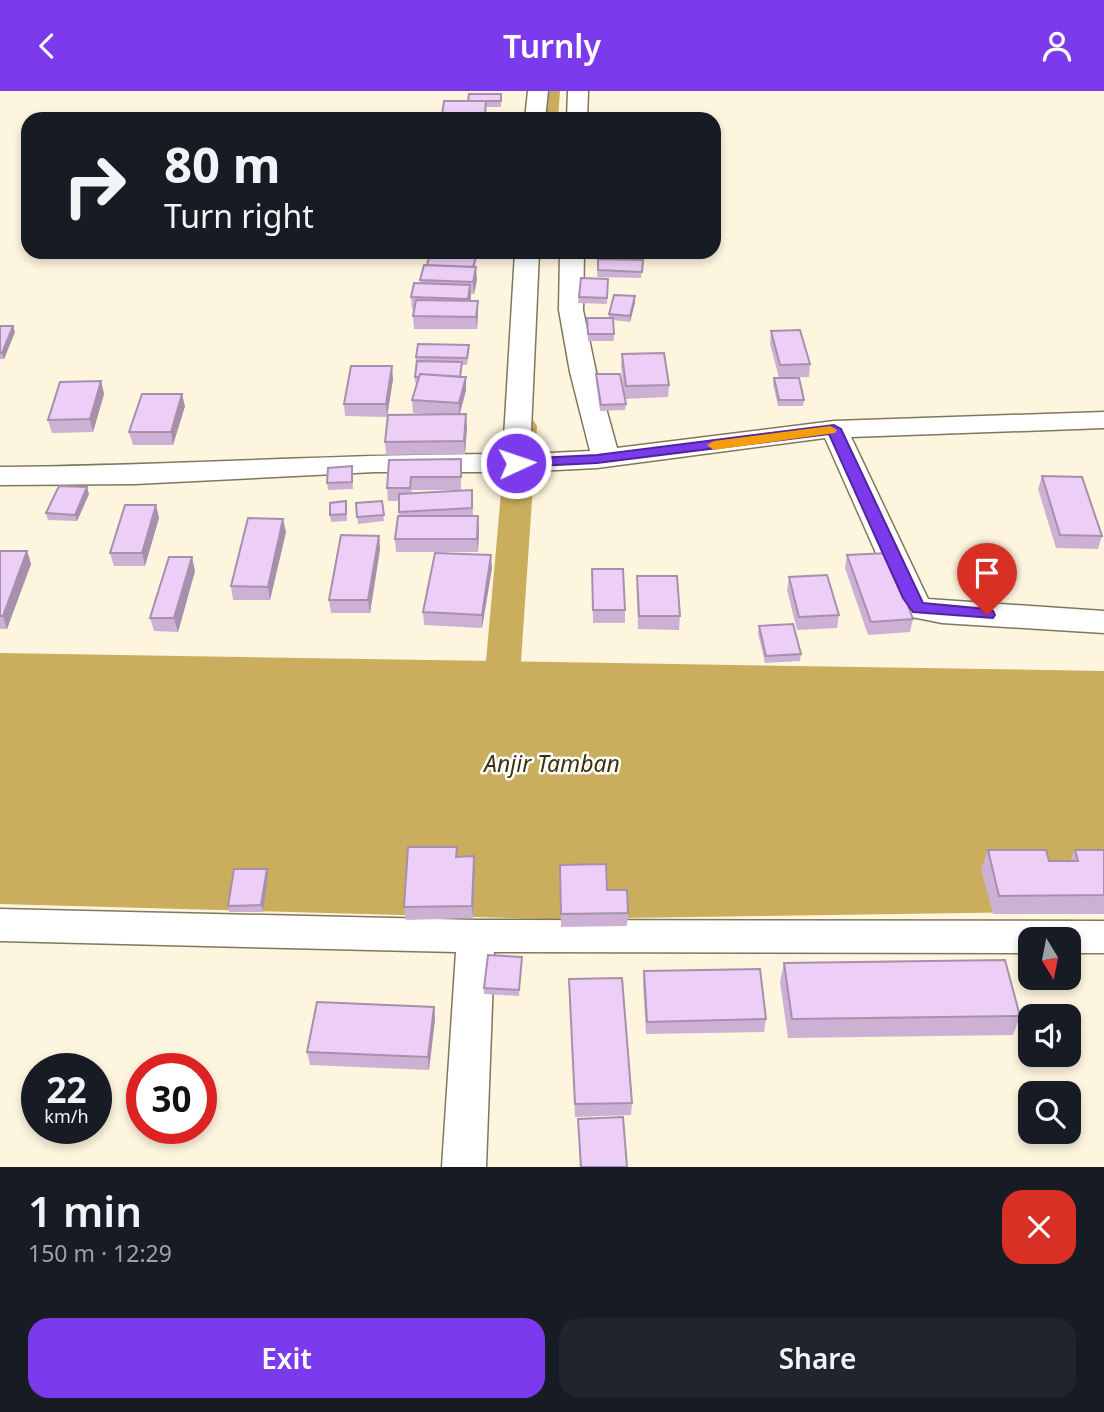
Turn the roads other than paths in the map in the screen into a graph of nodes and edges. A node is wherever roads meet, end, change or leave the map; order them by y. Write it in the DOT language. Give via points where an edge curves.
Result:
graph roads {
  1 [pos="538,91"];
  2 [pos="578,91"];
  3 [pos="536,112"];
  4 [pos="577,112"];
  5 [pos="527,259"];
  6 [pos="572,259"];
  7 [pos="1104,420"];
  8 [pos="834,429"];
  9 [pos="601,458"];
  10 [pos="523,462"];
  11 [pos="0,476"];
  12 [pos="1104,622"];
  13 [pos="0,925"];
  14 [pos="476,936"];
  15 [pos="1104,937"];
  16 [pos="464,1167"];
  1 -- 3 [label="street"];
  2 -- 4 [label="street"];
  5 -- 10 [label="street"];
  6 -- 9 [label="street" via="571,310"];
  7 -- 8 [label="street"];
  8 -- 9 [label="street"];
  8 -- 12 [label="street" via="918,608"];
  9 -- 10 [label="street"];
  10 -- 11 [label="street"];
  13 -- 14 [label="street"];
  14 -- 15 [label="street"];
  14 -- 16 [label="street"];
}
